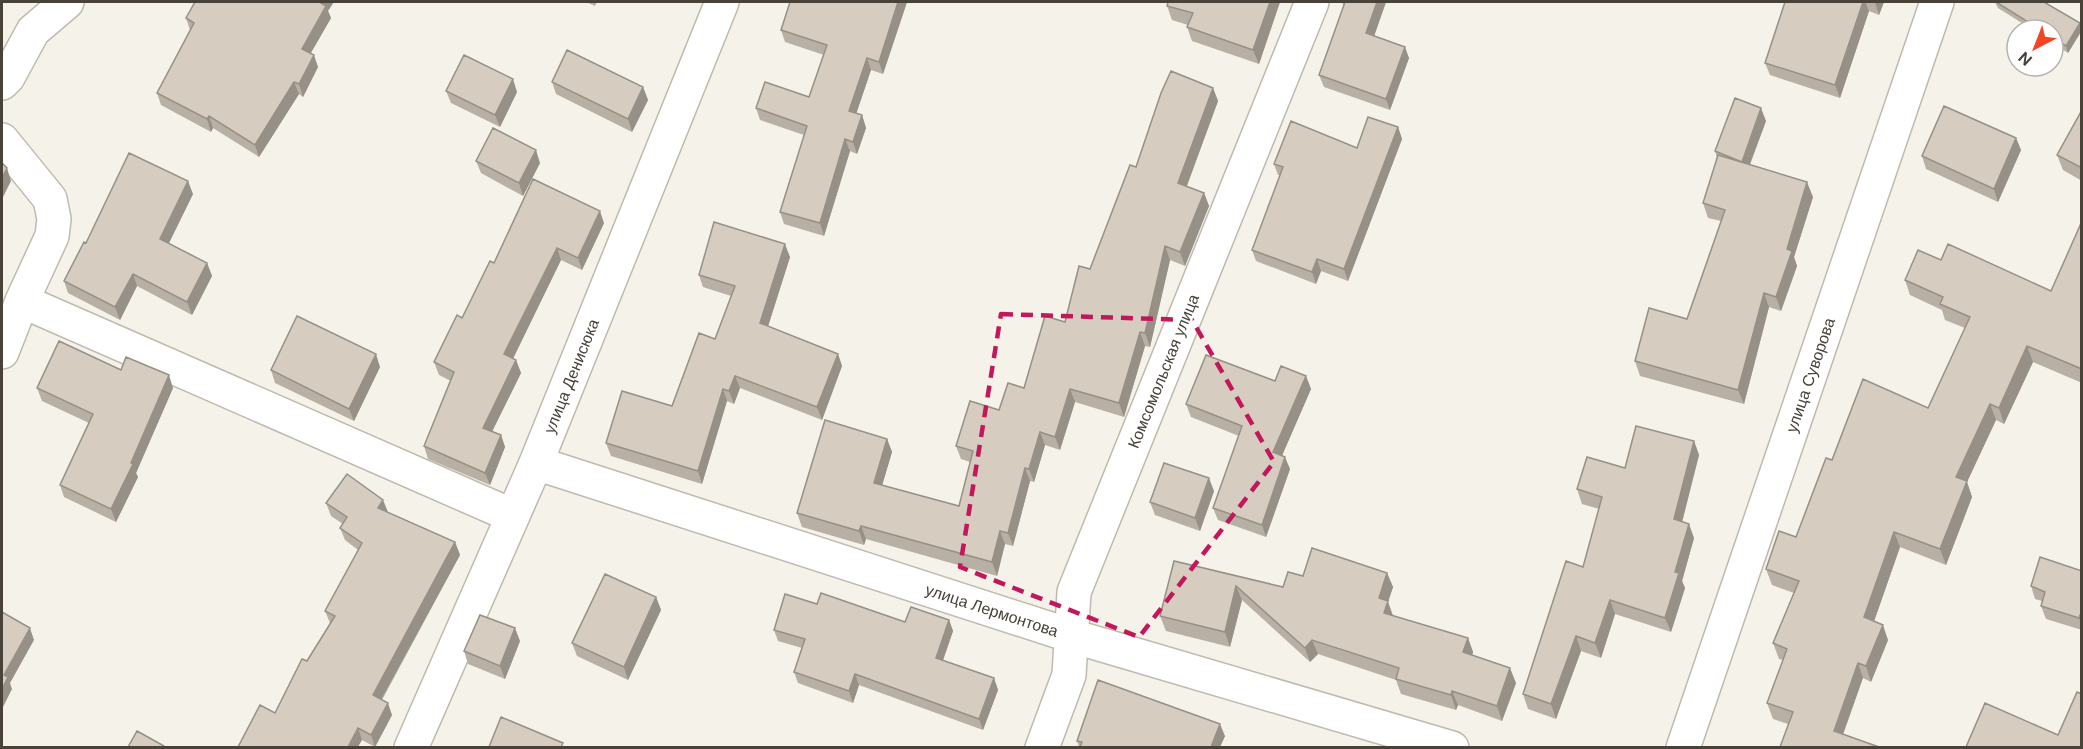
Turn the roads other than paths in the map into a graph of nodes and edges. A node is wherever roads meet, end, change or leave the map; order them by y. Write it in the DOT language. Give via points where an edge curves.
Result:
graph roads {
  1 [pos="68,2"];
  2 [pos="722,2"];
  3 [pos="1312,2"];
  4 [pos="1937,2"];
  5 [pos="2,83"];
  6 [pos="2,140"];
  7 [pos="22,301"];
  8 [pos="2,352"];
  9 [pos="536,463"];
  10 [pos="513,516"];
  11 [pos="1072,636"];
  12 [pos="411,747"];
  13 [pos="1042,747"];
  14 [pos="1452,747"];
  15 [pos="1683,747"];
  1 -- 5 [label="street" via="33,31"];
  2 -- 9 [label="street, улица Денисюка"];
  3 -- 11 [label="street, Комсомольская улица" via="1074,592"];
  4 -- 15 [label="street, улица Суворова"];
  6 -- 7 [label="street" via="50,199 54,219 52,236"];
  7 -- 8 [label="street"];
  7 -- 10 [label="street"];
  9 -- 10 [label="street, улица Денисюка"];
  9 -- 11 [label="street, улица Лермонтова"];
  10 -- 12 [label="street, улица Денисюка"];
  11 -- 13 [label="street, Комсомольская улица" via="1069,675"];
  11 -- 14 [label="street, улица Лермонтова"];
}
